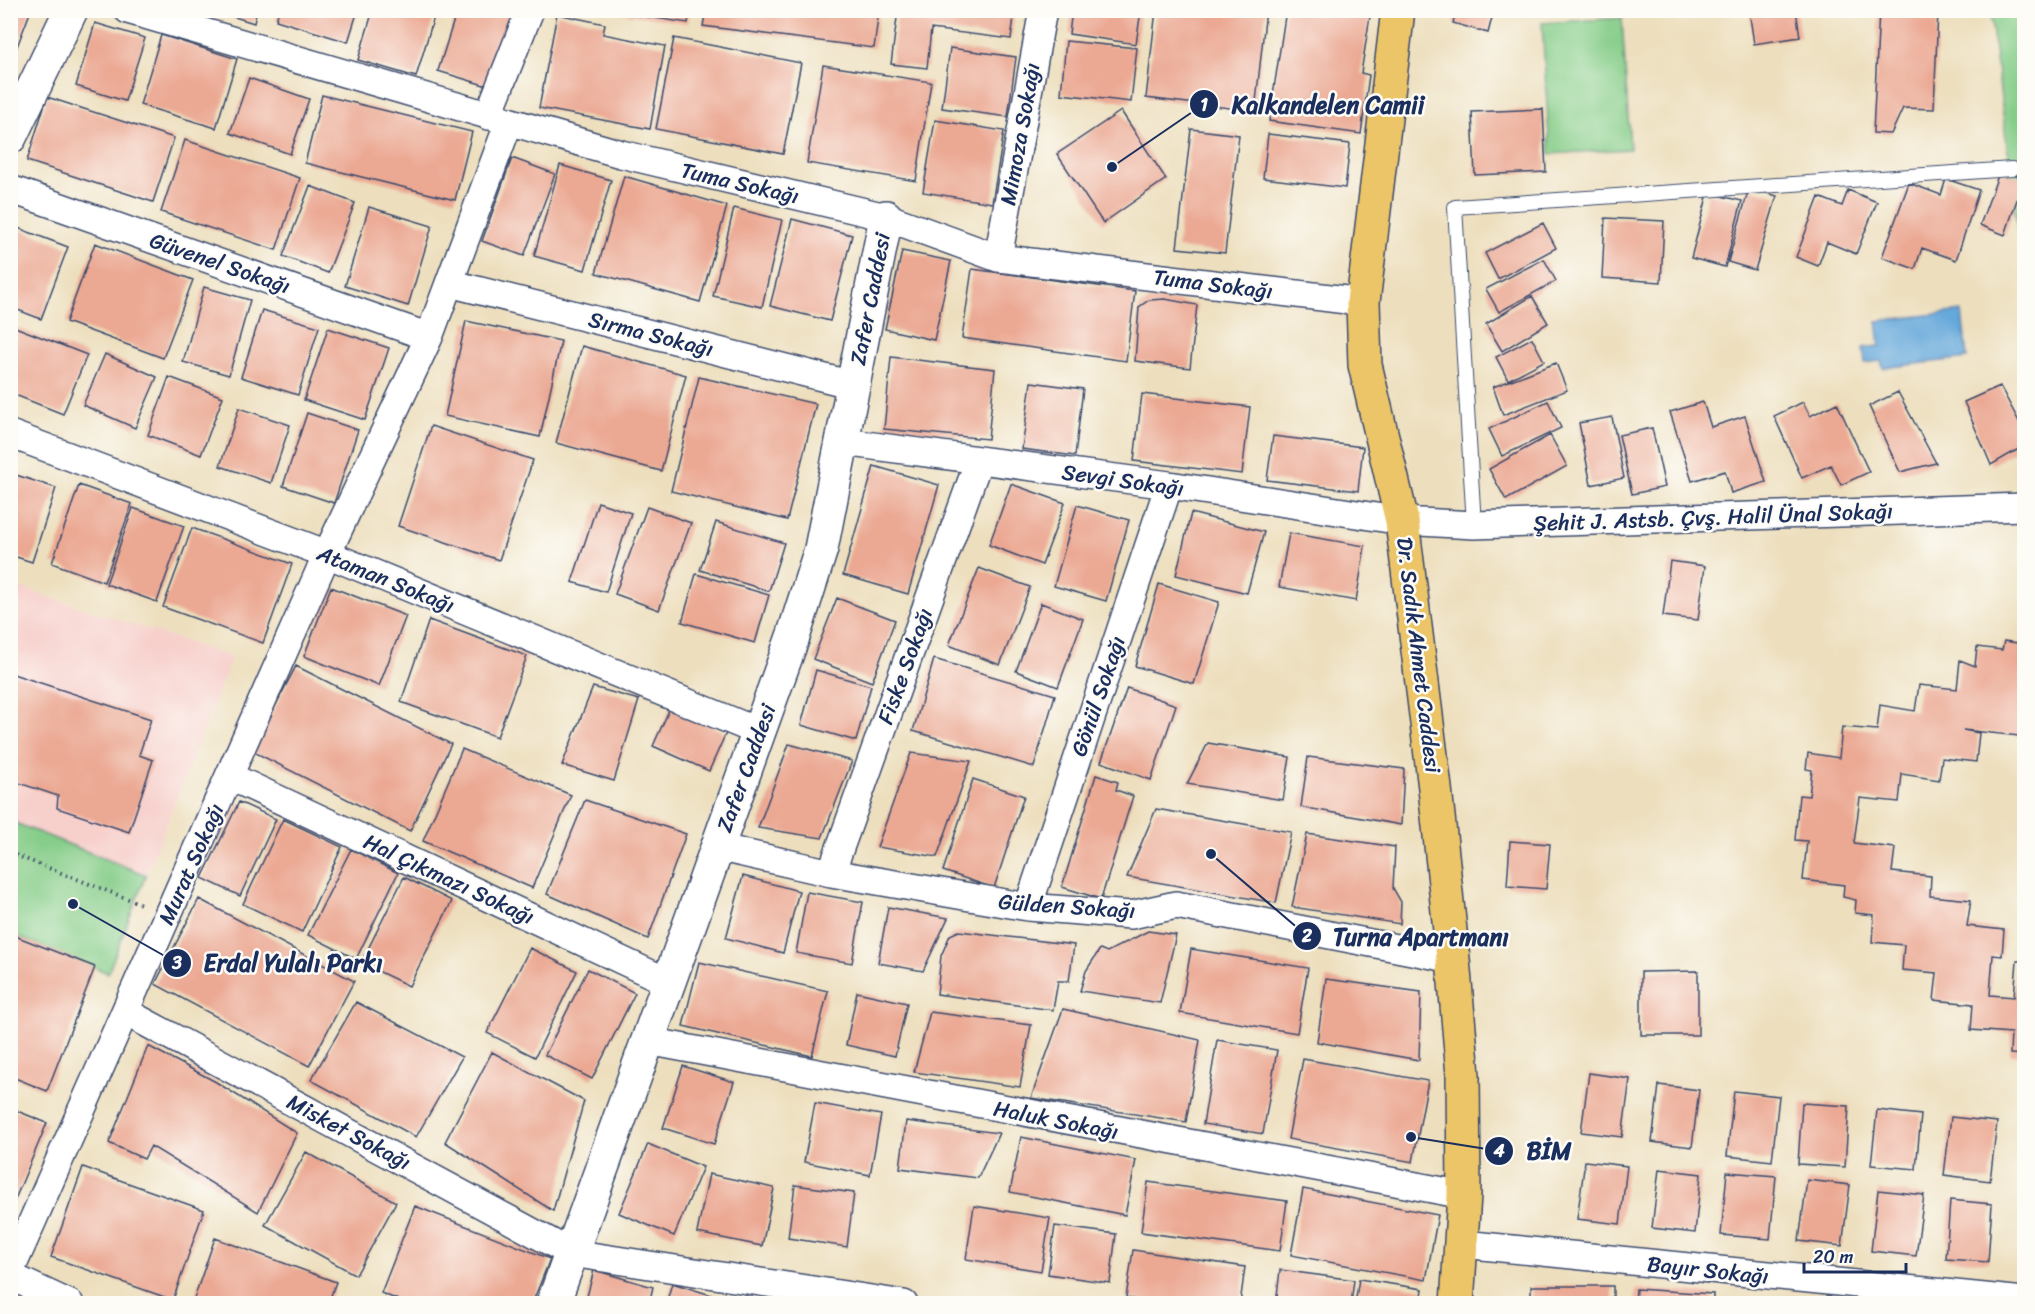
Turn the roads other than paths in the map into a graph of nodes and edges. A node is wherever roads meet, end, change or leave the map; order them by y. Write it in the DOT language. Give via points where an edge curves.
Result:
graph roads {
  1 [pos="70,10"];
  2 [pos="128,10"];
  3 [pos="530,10"];
  4 [pos="1042,10"];
  5 [pos="1398,10"];
  6 [pos="499,119"];
  7 [pos="10,137"];
  8 [pos="2012,169"];
  9 [pos="10,189"];
  10 [pos="886,217"];
  11 [pos="998,258"];
  12 [pos="448,283"];
  13 [pos="1363,302"];
  14 [pos="429,337"];
  15 [pos="853,385"];
  16 [pos="10,434"];
  17 [pos="843,442"];
  18 [pos="979,460"];
  19 [pos="1169,486"];
  20 [pos="2025,507"];
  21 [pos="1402,521"];
  22 [pos="1474,525"];
  23 [pos="327,554"];
  24 [pos="759,732"];
  25 [pos="230,776"];
  26 [pos="717,847"];
  27 [pos="831,873"];
  28 [pos="1028,907"];
  29 [pos="1453,959"];
  30 [pos="668,982"];
  31 [pos="126,1012"];
  32 [pos="648,1041"];
  33 [pos="1464,1195"];
  34 [pos="1463,1244"];
  35 [pos="572,1253"];
  36 [pos="10,1274"];
  37 [pos="2025,1301"];
  38 [pos="70,1304"];
  39 [pos="554,1304"];
  40 [pos="904,1304"];
  41 [pos="1457,1304"];
  1 -- 7 [label="street"];
  2 -- 6 [label="street, Tuma Sokağı"];
  3 -- 6 [label="street"];
  4 -- 11 [label="street, Mimoza Sokağı"];
  5 -- 13 [label="main road, Dr. Sadık Ahmet Caddesi"];
  6 -- 10 [label="street, Tuma Sokağı" via="621,154"];
  6 -- 12 [label="street"];
  8 -- 22 [label="lane" via="1455,207"];
  9 -- 14 [label="street, Güvenel Sokağı"];
  10 -- 11 [label="street, Tuma Sokağı"];
  10 -- 15 [label="street, Zafer Caddesi"];
  11 -- 13 [label="street, Tuma Sokağı"];
  12 -- 14 [label="street"];
  12 -- 15 [label="street, Sırma Sokağı"];
  13 -- 21 [label="main road, Dr. Sadık Ahmet Caddesi" via="1365,365"];
  14 -- 23 [label="street"];
  15 -- 17 [label="street, Zafer Caddesi"];
  16 -- 23 [label="street, Ataman Sokağı"];
  17 -- 18 [label="street, Sevgi Sokağı"];
  17 -- 24 [label="street, Zafer Caddesi" via="821,549"];
  18 -- 19 [label="street, Sevgi Sokağı"];
  18 -- 27 [label="street, Fiske Sokağı"];
  19 -- 21 [label="street, Sevgi Sokağı"];
  19 -- 28 [label="street, Gönül Sokağı"];
  20 -- 22 [label="street, Şehit J. Astsb. Çvş. Halil Ünal Sokağı"];
  21 -- 22 [label="street, Şehit J. Astsb. Çvş. Halil Ünal Sokağı"];
  21 -- 29 [label="main road, Dr. Sadık Ahmet Caddesi"];
  23 -- 24 [label="street, Ataman Sokağı"];
  23 -- 25 [label="street, Murat Sokağı"];
  24 -- 26 [label="street, Zafer Caddesi"];
  25 -- 30 [label="street, Hal Çıkmazı Sokağı"];
  25 -- 31 [label="street, Murat Sokağı"];
  26 -- 27 [label="street, Gülden Sokağı"];
  26 -- 30 [label="street, Zafer Caddesi"];
  27 -- 28 [label="street, Gülden Sokağı"];
  28 -- 29 [label="street, Gülden Sokağı" via="1131,915 1176,905"];
  29 -- 33 [label="main road, Dr. Sadık Ahmet Caddesi" via="1463,1075"];
  30 -- 32 [label="street, Zafer Caddesi"];
  31 -- 35 [label="street, Misket Sokağı"];
  31 -- 36 [label="street, Murat Sokağı"];
  32 -- 33 [label="street, Haluk Sokağı"];
  32 -- 35 [label="street, Zafer Caddesi"];
  33 -- 34 [label="main road, Dr. Sadık Ahmet Caddesi"];
  34 -- 37 [label="street, Bayır Sokağı"];
  34 -- 41 [label="main road, Dr. Sadık Ahmet Caddesi"];
  35 -- 39 [label="street, Zafer Caddesi"];
  35 -- 40 [label="street, Misket Sokağı"];
  36 -- 38 [label="street"];
}
